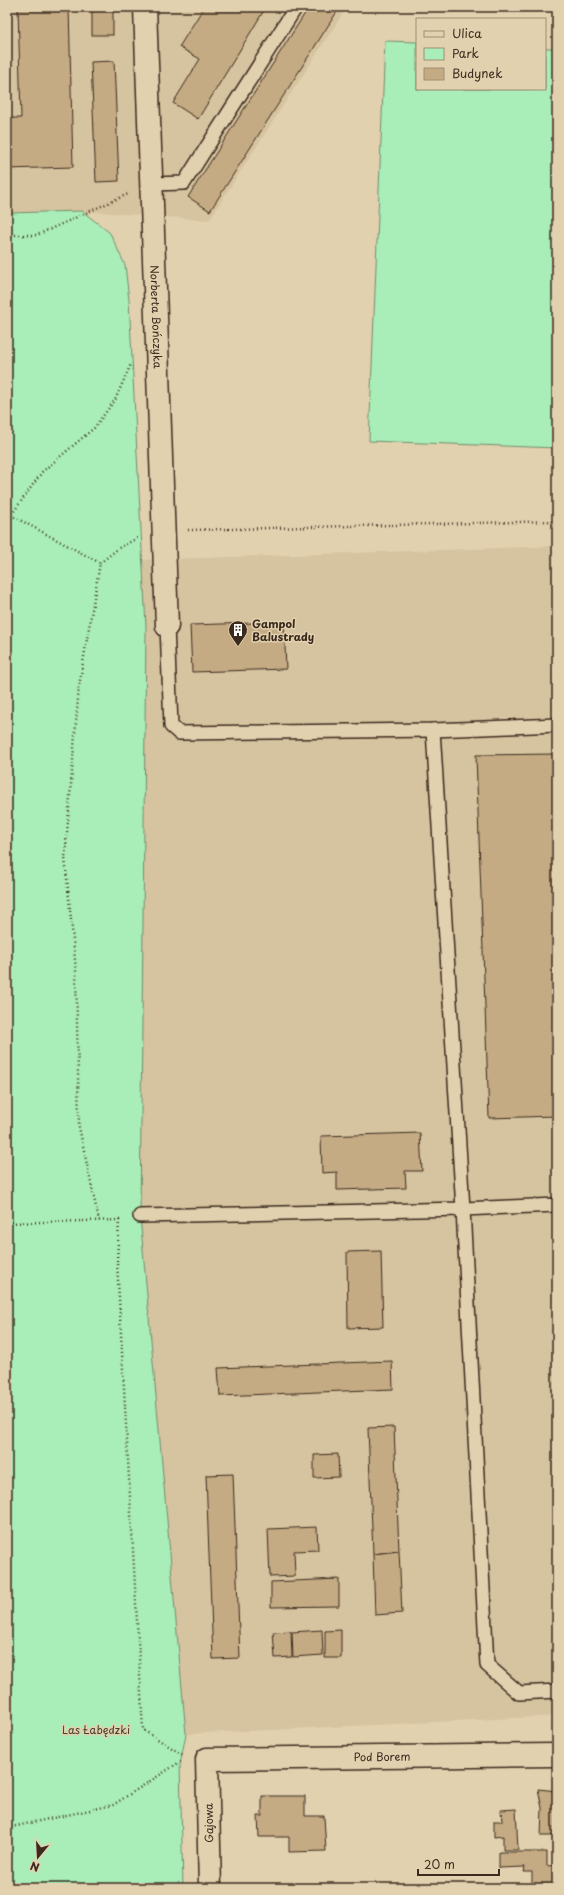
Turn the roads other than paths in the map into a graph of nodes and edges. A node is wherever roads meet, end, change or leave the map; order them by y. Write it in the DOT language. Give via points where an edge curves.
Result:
graph roads {
  1 [pos="144,7"];
  2 [pos="296,7"];
  3 [pos="152,184"];
  4 [pos="167,626"];
  5 [pos="557,725"];
  6 [pos="433,730"];
  7 [pos="557,1205"];
  8 [pos="463,1208"];
  9 [pos="140,1216"];
  10 [pos="557,1691"];
  11 [pos="557,1755"];
  12 [pos="207,1759"];
  13 [pos="210,1888"];
  1 -- 3 [label="street, Norberta Bończyka"];
  2 -- 3 [label="lane" via="184,183"];
  3 -- 4 [label="street, Norberta Bończyka"];
  4 -- 6 [label="lane" via="171,726 179,733"];
  5 -- 6 [label="lane"];
  6 -- 8 [label="lane"];
  7 -- 8 [label="lane"];
  8 -- 9 [label="lane"];
  8 -- 10 [label="lane" via="487,1665 519,1693"];
  11 -- 12 [label="street, Pod Borem"];
  12 -- 13 [label="street, Gajowa"];
}
